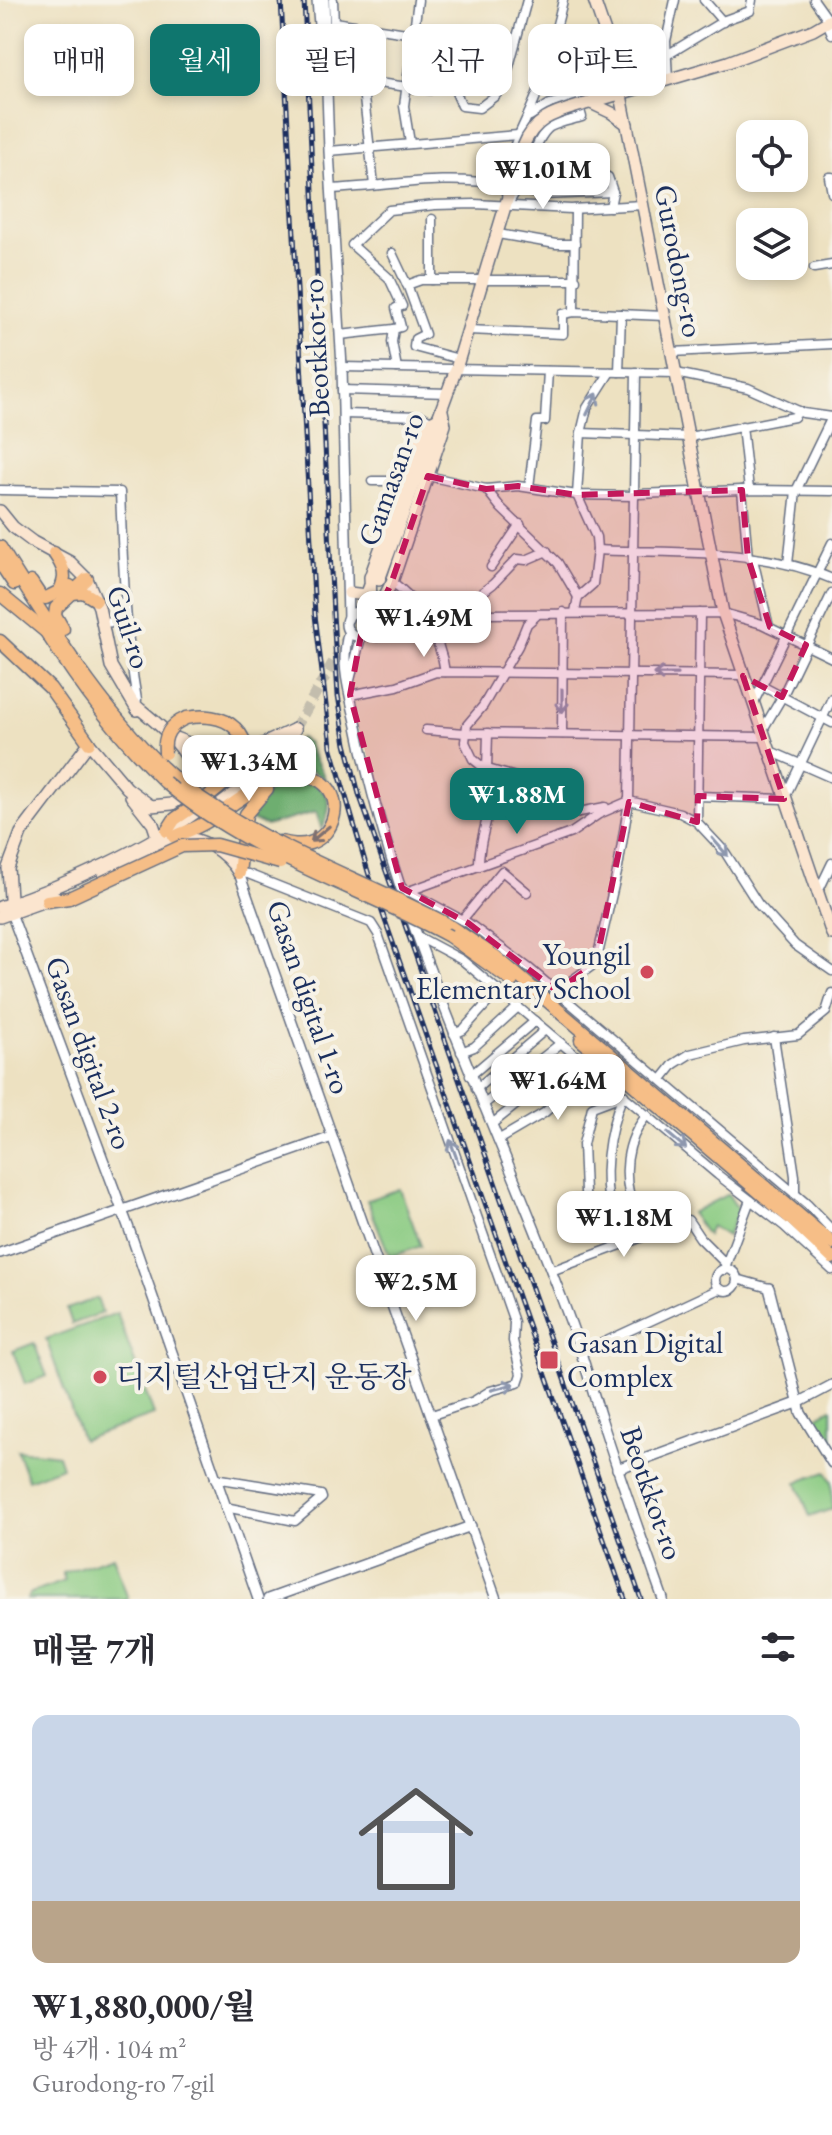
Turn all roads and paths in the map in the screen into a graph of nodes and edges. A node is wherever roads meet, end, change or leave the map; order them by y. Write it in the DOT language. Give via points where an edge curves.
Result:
graph roads {
  1 [pos="317,0"];
  2 [pos="324,0"];
  3 [pos="333,0"];
  4 [pos="418,0"];
  5 [pos="527,0"];
  6 [pos="563,0"];
  7 [pos="587,0"];
  8 [pos="594,0"];
  9 [pos="675,0"];
  10 [pos="704,0"];
  11 [pos="752,0"];
  12 [pos="812,0"];
  13 [pos="829,21"];
  14 [pos="334,22"];
  15 [pos="723,22"];
  16 [pos="318,24"];
  17 [pos="325,24"];
  18 [pos="414,24"];
  19 [pos="556,24"];
  20 [pos="595,24"];
  21 [pos="602,24"];
  22 [pos="402,32"];
  23 [pos="832,34"];
  24 [pos="512,40"];
  25 [pos="516,40"];
  26 [pos="512,55"];
  27 [pos="667,55"];
  28 [pos="668,80"];
  29 [pos="327,96"];
  30 [pos="364,96"];
  31 [pos="405,96"];
  32 [pos="458,96"];
  33 [pos="495,96"];
  34 [pos="536,96"];
  35 [pos="544,96"];
  36 [pos="590,96"];
  37 [pos="616,96"];
  38 [pos="621,96"];
  39 [pos="583,102"];
  40 [pos="555,103"];
  41 [pos="527,118"];
  42 [pos="628,125"];
  43 [pos="518,135"];
  44 [pos="410,143"];
  45 [pos="371,147"];
  46 [pos="329,151"];
  47 [pos="528,152"];
  48 [pos="832,177"];
  49 [pos="374,185"];
  50 [pos="503,185"];
  51 [pos="331,189"];
  52 [pos="519,189"];
  53 [pos="613,192"];
  54 [pos="832,193"];
  55 [pos="508,204"];
  56 [pos="643,205"];
  57 [pos="610,207"];
  58 [pos="575,209"];
  59 [pos="432,219"];
  60 [pos="498,234"];
  61 [pos="575,244"];
  62 [pos="392,253"];
  63 [pos="832,265"];
  64 [pos="814,268"];
  65 [pos="484,279"];
  66 [pos="432,280"];
  67 [pos="576,280"];
  68 [pos="407,285"];
  69 [pos="574,312"];
  70 [pos="621,314"];
  71 [pos="664,316"];
  72 [pos="394,329"];
  73 [pos="468,330"];
  74 [pos="340,335"];
  75 [pos="832,344"];
  76 [pos="672,352"];
  77 [pos="458,364"];
  78 [pos="342,367"];
  79 [pos="397,368"];
  80 [pos="548,371"];
  81 [pos="614,372"];
  82 [pos="636,372"];
  83 [pos="676,373"];
  84 [pos="342,390"];
  85 [pos="448,393"];
  86 [pos="799,411"];
  87 [pos="343,414"];
  88 [pos="437,416"];
  89 [pos="832,417"];
  90 [pos="742,426"];
  91 [pos="581,433"];
  92 [pos="634,435"];
  93 [pos="689,437"];
  94 [pos="428,476"];
  95 [pos="372,481"];
  96 [pos="404,485"];
  97 [pos="529,487"];
  98 [pos="486,489"];
  99 [pos="0,490"];
  100 [pos="746,490"];
  101 [pos="796,491"];
  102 [pos="832,491"];
  103 [pos="699,493"];
  104 [pos="577,495"];
  105 [pos="634,496"];
  106 [pos="0,511"];
  107 [pos="520,524"];
  108 [pos="832,543"];
  109 [pos="0,545"];
  110 [pos="597,550"];
  111 [pos="547,551"];
  112 [pos="634,551"];
  113 [pos="54,553"];
  114 [pos="711,553"];
  115 [pos="750,559"];
  116 [pos="0,563"];
  117 [pos="788,564"];
  118 [pos="491,567"];
  119 [pos="817,572"];
  120 [pos="87,579"];
  121 [pos="832,579"];
  122 [pos="381,581"];
  123 [pos="348,590"];
  124 [pos="65,592"];
  125 [pos="832,593"];
  126 [pos="0,594"];
  127 [pos="578,597"];
  128 [pos="96,600"];
  129 [pos="563,612"];
  130 [pos="575,612"];
  131 [pos="633,613"];
  132 [pos="700,613"];
  133 [pos="723,613"];
  134 [pos="542,614"];
  135 [pos="348,619"];
  136 [pos="127,621"];
  137 [pos="101,623"];
  138 [pos="363,624"];
  139 [pos="428,626"];
  140 [pos="439,626"];
  141 [pos="769,627"];
  142 [pos="45,631"];
  143 [pos="349,631"];
  144 [pos="786,635"];
  145 [pos="0,641"];
  146 [pos="806,645"];
  147 [pos="832,658"];
  148 [pos="503,671"];
  149 [pos="445,672"];
  150 [pos="562,672"];
  151 [pos="631,673"];
  152 [pos="699,674"];
  153 [pos="743,675"];
  154 [pos="762,686"];
  155 [pos="350,690"];
  156 [pos="97,691"];
  157 [pos="782,697"];
  158 [pos="832,698"];
  159 [pos="134,704"];
  160 [pos="753,704"];
  161 [pos="822,718"];
  162 [pos="832,723"];
  163 [pos="426,730"];
  164 [pos="465,733"];
  165 [pos="488,733"];
  166 [pos="562,734"];
  167 [pos="763,735"];
  168 [pos="171,736"];
  169 [pos="630,736"];
  170 [pos="699,738"];
  171 [pos="89,743"];
  172 [pos="768,750"];
  173 [pos="801,763"];
  174 [pos="190,765"];
  175 [pos="487,769"];
  176 [pos="171,777"];
  177 [pos="278,778"];
  178 [pos="832,778"];
  179 [pos="127,788"];
  180 [pos="698,796"];
  181 [pos="784,799"];
  182 [pos="629,801"];
  183 [pos="617,804"];
  184 [pos="697,822"];
  185 [pos="166,836"];
  186 [pos="270,840"];
  187 [pos="832,863"];
  188 [pos="479,866"];
  189 [pos="304,869"];
  190 [pos="239,873"];
  191 [pos="405,890"];
  192 [pos="527,892"];
  193 [pos="818,893"];
  194 [pos="47,901"];
  195 [pos="827,907"];
  196 [pos="5,910"];
  197 [pos="462,920"];
  198 [pos="832,934"];
  199 [pos="419,937"];
  200 [pos="832,971"];
  201 [pos="499,990"];
  202 [pos="557,991"];
  203 [pos="832,993"];
  204 [pos="518,1007"];
  205 [pos="535,1021"];
  206 [pos="545,1030"];
  207 [pos="454,1034"];
  208 [pos="774,1037"];
  209 [pos="561,1043"];
  210 [pos="461,1052"];
  211 [pos="577,1056"];
  212 [pos="593,1070"];
  213 [pos="470,1076"];
  214 [pos="662,1079"];
  215 [pos="476,1089"];
  216 [pos="624,1095"];
  217 [pos="483,1105"];
  218 [pos="647,1115"];
  219 [pos="492,1124"];
  220 [pos="332,1137"];
  221 [pos="498,1140"];
  222 [pos="795,1194"];
  223 [pos="750,1200"];
  224 [pos="633,1207"];
  225 [pos="122,1210"];
  226 [pos="586,1215"];
  227 [pos="611,1216"];
  228 [pos="830,1227"];
  229 [pos="832,1243"];
  230 [pos="0,1253"];
  231 [pos="832,1258"];
  232 [pos="725,1267"];
  233 [pos="832,1270"];
  234 [pos="551,1271"];
  235 [pos="737,1279"];
  236 [pos="769,1288"];
  237 [pos="719,1289"];
  238 [pos="581,1353"];
  239 [pos="832,1385"];
  240 [pos="800,1402"];
  241 [pos="432,1415"];
  242 [pos="832,1463"];
  243 [pos="617,1469"];
  244 [pos="215,1478"];
  245 [pos="225,1507"];
  246 [pos="471,1526"];
  247 [pos="258,1599"];
  248 [pos="268,1599"];
  249 [pos="496,1599"];
  250 [pos="663,1599"];
  1 -- 16 [label="street, Beotkkot-ro"];
  2 -- 17 [label="street, Beotkkot-ro"];
  3 -- 14 [label="street"];
  4 -- 18 [label="street"];
  5 -- 25 [label="street"];
  6 -- 19 [label="street"];
  7 -- 20 [label="main road, Gurodong-ro"];
  8 -- 21 [label="main road, Gurodong-ro"];
  9 -- 27 [label="street"];
  10 -- 15 [label="street"];
  11 -- 15 [label="street" via="750,11"];
  12 -- 13 [label="street"];
  13 -- 23 [label="street"];
  13 -- 28 [label="main road, Gamasan-ro"];
  14 -- 22 [label="street"];
  15 -- 27 [label="street"];
  24 -- 25 [label="street"];
  25 -- 26 [label="street"];
  27 -- 28 [label="street"];
  29 -- 46 [label="street, Beotkkot-ro"];
  30 -- 45 [label="street"];
  31 -- 44 [label="street"];
  32 -- 33 [label="street" via="462,106 479,108"];
  34 -- 41 [label="street"];
  35 -- 40 [label="street"];
  36 -- 39 [label="main road"];
  37 -- 39 [label="main road, Gamasan-ro"];
  38 -- 42 [label="main road, Gurodong-ro"];
  39 -- 40 [label="street"];
  39 -- 42 [label="main road"];
  39 -- 47 [label="main road, Gamasan-ro, bridge" via="542,119 529,132"];
  40 -- 41 [label="street"];
  41 -- 43 [label="street"];
  42 -- 56 [label="main road, Gurodong-ro"];
  43 -- 44 [label="street"];
  43 -- 50 [label="street"];
  44 -- 45 [label="street"];
  45 -- 46 [label="street"];
  45 -- 49 [label="street"];
  46 -- 51 [label="street, Beotkkot-ro"];
  47 -- 52 [label="street"];
  47 -- 53 [label="street" via="603,174"];
  47 -- 55 [label="main road, Gamasan-ro"];
  48 -- 54 [label="street"];
  49 -- 50 [label="street" via="440,179"];
  49 -- 51 [label="street"];
  50 -- 55 [label="street"];
  51 -- 74 [label="street, Beotkkot-ro"];
  52 -- 53 [label="street" via="541,195"];
  52 -- 55 [label="street"];
  53 -- 57 [label="street"];
  55 -- 58 [label="street"];
  55 -- 60 [label="main road, Gamasan-ro"];
  55 -- 72 [label="street" via="389,210 352,245 389,278 402,306 396,308 401,327"];
  56 -- 57 [label="street"];
  56 -- 71 [label="main road, Gurodong-ro"];
  57 -- 58 [label="street"];
  58 -- 61 [label="street"];
  59 -- 66 [label="street"];
  60 -- 61 [label="street"];
  60 -- 65 [label="main road, Gamasan-ro"];
  61 -- 67 [label="street"];
  62 -- 68 [label="street"];
  63 -- 64 [label="street"];
  65 -- 66 [label="street"];
  65 -- 67 [label="street"];
  65 -- 73 [label="main road, Gamasan-ro"];
  66 -- 68 [label="street"];
  67 -- 69 [label="street"];
  68 -- 77 [label="street" via="425,334 415,339 414,347"];
  69 -- 70 [label="street"];
  69 -- 73 [label="street" via="563,314 563,334"];
  70 -- 71 [label="street"];
  70 -- 81 [label="street"];
  71 -- 76 [label="main road, Gurodong-ro"];
  72 -- 74 [label="street"];
  72 -- 79 [label="street"];
  73 -- 77 [label="main road, Gamasan-ro"];
  74 -- 78 [label="street, Beotkkot-ro"];
  75 -- 76 [label="street"];
  76 -- 83 [label="main road, Gurodong-ro"];
  77 -- 79 [label="street"];
  77 -- 80 [label="street"];
  77 -- 85 [label="main road, Gamasan-ro"];
  78 -- 79 [label="street"];
  78 -- 84 [label="street, Beotkkot-ro"];
  80 -- 81 [label="street"];
  80 -- 97 [label="street" via="545,421 537,421"];
  81 -- 82 [label="street"];
  91 -- 81 [label="street, one-way" via="587,408"];
  82 -- 83 [label="street"];
  82 -- 92 [label="street"];
  83 -- 86 [label="street" via="748,388"];
  83 -- 93 [label="main road, Gurodong-ro"];
  84 -- 85 [label="street, Gamasan-ro"];
  84 -- 87 [label="street, Beotkkot-ro"];
  85 -- 88 [label="main road, Gamasan-ro"];
  86 -- 89 [label="street"];
  86 -- 90 [label="street" via="794,417"];
  87 -- 88 [label="street, Gamasan-ro"];
  87 -- 123 [label="street, Beotkkot-ro"];
  88 -- 94 [label="main road" via="445,425"];
  88 -- 96 [label="main road" via="425,424"];
  88 -- 122 [label="main road, Gamasan-ro"];
  89 -- 101 [label="street"];
  90 -- 93 [label="street"];
  90 -- 100 [label="street"];
  91 -- 92 [label="street"];
  91 -- 104 [label="street"];
  92 -- 93 [label="street"];
  92 -- 105 [label="street"];
  93 -- 103 [label="main road, Gurodong-ro"];
  94 -- 98 [label="street"];
  94 -- 122 [label="main road"];
  95 -- 96 [label="street, Gamasan-ro"];
  96 -- 122 [label="main road"];
  97 -- 98 [label="street"];
  97 -- 104 [label="street"];
  98 -- 107 [label="street"];
  99 -- 136 [label="street" via="120,492"];
  100 -- 101 [label="street"];
  100 -- 103 [label="street"];
  100 -- 115 [label="street"];
  101 -- 102 [label="street"];
  101 -- 117 [label="street"];
  103 -- 105 [label="street"];
  103 -- 114 [label="main road, Gurodong-ro"];
  104 -- 105 [label="street"];
  104 -- 110 [label="street"];
  105 -- 112 [label="street"];
  106 -- 113 [label="main road, Guil-ro" via="13,527"];
  107 -- 111 [label="street"];
  107 -- 118 [label="street"];
  108 -- 119 [label="street"];
  109 -- 124 [label="main road" via="41,597"];
  109 -- 156 [label="main road"];
  110 -- 112 [label="street"];
  110 -- 127 [label="street" via="593,584"];
  111 -- 127 [label="street"];
  111 -- 140 [label="street" via="517,559"];
  112 -- 114 [label="street"];
  112 -- 131 [label="street"];
  113 -- 120 [label="main road, Guil-ro"];
  113 -- 124 [label="main road" via="65,573"];
  114 -- 115 [label="street"];
  114 -- 133 [label="main road, Gurodong-ro"];
  115 -- 117 [label="street"];
  115 -- 141 [label="street"];
  116 -- 142 [label="main road"];
  117 -- 119 [label="street"];
  119 -- 121 [label="street"];
  119 -- 144 [label="street"];
  120 -- 124 [label="main road"];
  120 -- 128 [label="main road, Guil-ro"];
  122 -- 123 [label="main road" via="366,595"];
  122 -- 138 [label="main road"];
  122 -- 138 [label="main road"];
  122 -- 139 [label="street, Gamasan-ro" via="412,597"];
  123 -- 135 [label="street, Beotkkot-ro"];
  123 -- 138 [label="street"];
  124 -- 128 [label="main road" via="83,592"];
  124 -- 156 [label="main road" via="55,615 89,668"];
  125 -- 146 [label="street"];
  126 -- 142 [label="main road"];
  127 -- 130 [label="street"];
  128 -- 137 [label="main road, Guil-ro"];
  129 -- 130 [label="street"];
  129 -- 134 [label="street"];
  129 -- 150 [label="street"];
  130 -- 131 [label="street"];
  131 -- 132 [label="street"];
  131 -- 151 [label="street"];
  132 -- 133 [label="street"];
  132 -- 152 [label="street"];
  133 -- 141 [label="street"];
  133 -- 153 [label="main road, Gurodong-ro"];
  134 -- 140 [label="street" via="486,614 470,625"];
  134 -- 148 [label="street" via="527,624"];
  135 -- 138 [label="street" via="351,614"];
  135 -- 143 [label="street, Beotkkot-ro"];
  136 -- 137 [label="street"];
  136 -- 159 [label="street"];
  137 -- 159 [label="main road, Guil-ro" via="111,666"];
  138 -- 139 [label="street" via="377,637"];
  138 -- 143 [label="street"];
  138 -- 155 [label="street, Beotkkot-ro"];
  139 -- 140 [label="street"];
  139 -- 149 [label="street, Gamasan-ro" via="443,654"];
  141 -- 144 [label="street"];
  142 -- 176 [label="main road" via="88,696 134,751"];
  143 -- 155 [label="street, Beotkkot-ro" via="344,648"];
  144 -- 146 [label="street"];
  144 -- 154 [label="street"];
  145 -- 171 [label="main road" via="50,688"];
  146 -- 147 [label="street"];
  146 -- 157 [label="street"];
  148 -- 149 [label="street"];
  148 -- 150 [label="street"];
  148 -- 164 [label="street"];
  149 -- 155 [label="street" via="377,691"];
  150 -- 151 [label="street"];
  150 -- 166 [label="street, one-way"];
  152 -- 151 [label="street, one-way"];
  151 -- 169 [label="street"];
  152 -- 153 [label="street"];
  152 -- 170 [label="street"];
  153 -- 160 [label="main road, Gurodong-ro"];
  154 -- 157 [label="street"];
  154 -- 160 [label="street"];
  155 -- 191 [label="street, Beotkkot-ro" via="363,762"];
  156 -- 176 [label="main road"];
  157 -- 161 [label="street"];
  157 -- 167 [label="street"];
  158 -- 161 [label="street"];
  159 -- 168 [label="main road"];
  159 -- 174 [label="main road"];
  160 -- 167 [label="main road, Gurodong-ro"];
  161 -- 162 [label="street"];
  161 -- 173 [label="street"];
  163 -- 164 [label="street"];
  164 -- 165 [label="street"];
  164 -- 175 [label="street" via="473,759"];
  165 -- 166 [label="street"];
  165 -- 175 [label="street"];
  166 -- 169 [label="street"];
  167 -- 170 [label="street"];
  167 -- 172 [label="main road, Gurodong-ro"];
  168 -- 174 [label="main road"];
  168 -- 185 [label="main road" via="199,749 244,752 295,729 288,744 226,799"];
  169 -- 170 [label="street"];
  169 -- 182 [label="street"];
  170 -- 180 [label="street"];
  171 -- 179 [label="main road"];
  171 -- 196 [label="main road" via="21,833 8,868"];
  172 -- 173 [label="street"];
  172 -- 181 [label="main road, Gurodong-ro"];
  173 -- 178 [label="street"];
  173 -- 181 [label="street"];
  174 -- 179 [label="main road" via="187,789 167,806 151,806"];
  175 -- 183 [label="street" via="554,788 574,813"];
  175 -- 188 [label="street" via="470,793 490,803"];
  176 -- 185 [label="main road, bridge" via="167,732 186,718 231,724 241,736 244,756 237,772 174,820"];
  176 -- 186 [label="main road, bridge"];
  176 -- 189 [label="main road, bridge" via="217,822"];
  177 -- 185 [label="main road" via="204,824"];
  177 -- 186 [label="main road, one-way" via="308,775 328,787 334,816 321,837 300,844"];
  177 -- 190 [label="main road" via="246,814"];
  179 -- 185 [label="main road"];
  180 -- 181 [label="street"];
  180 -- 184 [label="street"];
  181 -- 193 [label="main road, Gurodong-ro"];
  182 -- 183 [label="street"];
  182 -- 184 [label="street"];
  182 -- 202 [label="street" via="596,963"];
  183 -- 188 [label="street" via="571,833"];
  184 -- 200 [label="street, one-way" via="795,945"];
  185 -- 190 [label="main road" via="201,840"];
  185 -- 194 [label="main road" via="96,881"];
  185 -- 196 [label="main road"];
  186 -- 229 [label="main road, bridge" via="445,923 496,957"];
  187 -- 193 [label="street"];
  188 -- 191 [label="street"];
  189 -- 194 [label="main road, bridge" via="216,845 182,846 69,898"];
  189 -- 231 [label="main road, bridge" via="449,936 509,978"];
  190 -- 220 [label="street, Gasan digital 1-ro"];
  241 -- 190 [label="street, one-way" via="512,1386 521,1374 514,1322 378,934 371,923"];
  191 -- 197 [label="street"];
  191 -- 199 [label="street, Beotkkot-ro"];
  192 -- 197 [label="street" via="502,871"];
  193 -- 195 [label="main road, Gurodong-ro"];
  194 -- 196 [label="main road"];
  195 -- 198 [label="main road, Gurodong-ro"];
  196 -- 225 [label="street, Gasan digital 2-ro"];
  197 -- 202 [label="street"];
  199 -- 201 [label="street" via="462,960"];
  199 -- 207 [label="street, Beotkkot-ro"];
  201 -- 204 [label="street"];
  201 -- 207 [label="street"];
  202 -- 214 [label="street"];
  203 -- 208 [label="street" via="826,1012 798,1035"];
  204 -- 205 [label="street"];
  204 -- 210 [label="street" via="474,1047"];
  205 -- 206 [label="street"];
  205 -- 213 [label="street"];
  206 -- 209 [label="street"];
  206 -- 215 [label="street"];
  207 -- 210 [label="street, Beotkkot-ro"];
  208 -- 214 [label="street" via="690,1054"];
  208 -- 222 [label="street"];
  209 -- 211 [label="street"];
  209 -- 217 [label="street"];
  210 -- 213 [label="street, Beotkkot-ro"];
  211 -- 212 [label="street"];
  211 -- 219 [label="street"];
  212 -- 216 [label="street"];
  212 -- 221 [label="street" via="544,1113"];
  213 -- 215 [label="street, Beotkkot-ro"];
  214 -- 222 [label="street"];
  215 -- 217 [label="street, Beotkkot-ro"];
  216 -- 218 [label="street"];
  216 -- 226 [label="street" via="592,1107 583,1144"];
  216 -- 227 [label="street" via="606,1150"];
  217 -- 219 [label="street, Beotkkot-ro"];
  218 -- 223 [label="street, one-way"];
  218 -- 224 [label="street" via="632,1136 627,1162"];
  219 -- 221 [label="street, Beotkkot-ro"];
  220 -- 225 [label="street, Gasan digital 1-ro"];
  220 -- 241 [label="street, Gasan digital 1-ro"];
  221 -- 234 [label="street, Beotkkot-ro"];
  222 -- 228 [label="street"];
  223 -- 232 [label="street"];
  223 -- 233 [label="street"];
  225 -- 230 [label="street"];
  225 -- 244 [label="street, Gasan digital 2-ro"];
  232 -- 234 [label="street" via="688,1220"];
  232 -- 235 [label="street"];
  232 -- 237 [label="street" via="716,1276"];
  234 -- 238 [label="street, Beotkkot-ro"];
  235 -- 236 [label="street"];
  235 -- 237 [label="street" via="732,1289"];
  236 -- 240 [label="street"];
  237 -- 238 [label="street"];
  238 -- 243 [label="street, Beotkkot-ro"];
  239 -- 240 [label="street"];
  240 -- 242 [label="street"];
  240 -- 243 [label="street"];
  241 -- 246 [label="street, Gasan digital 1-ro"];
  243 -- 250 [label="street, Beotkkot-ro"];
  244 -- 245 [label="street, Gasan digital 2-ro"];
  244 -- 245 [label="street" via="322,1498 295,1521"];
  245 -- 247 [label="street, Gasan digital 2-ro"];
  246 -- 248 [label="street"];
  246 -- 249 [label="street, Gasan digital 1-ro"];
}
